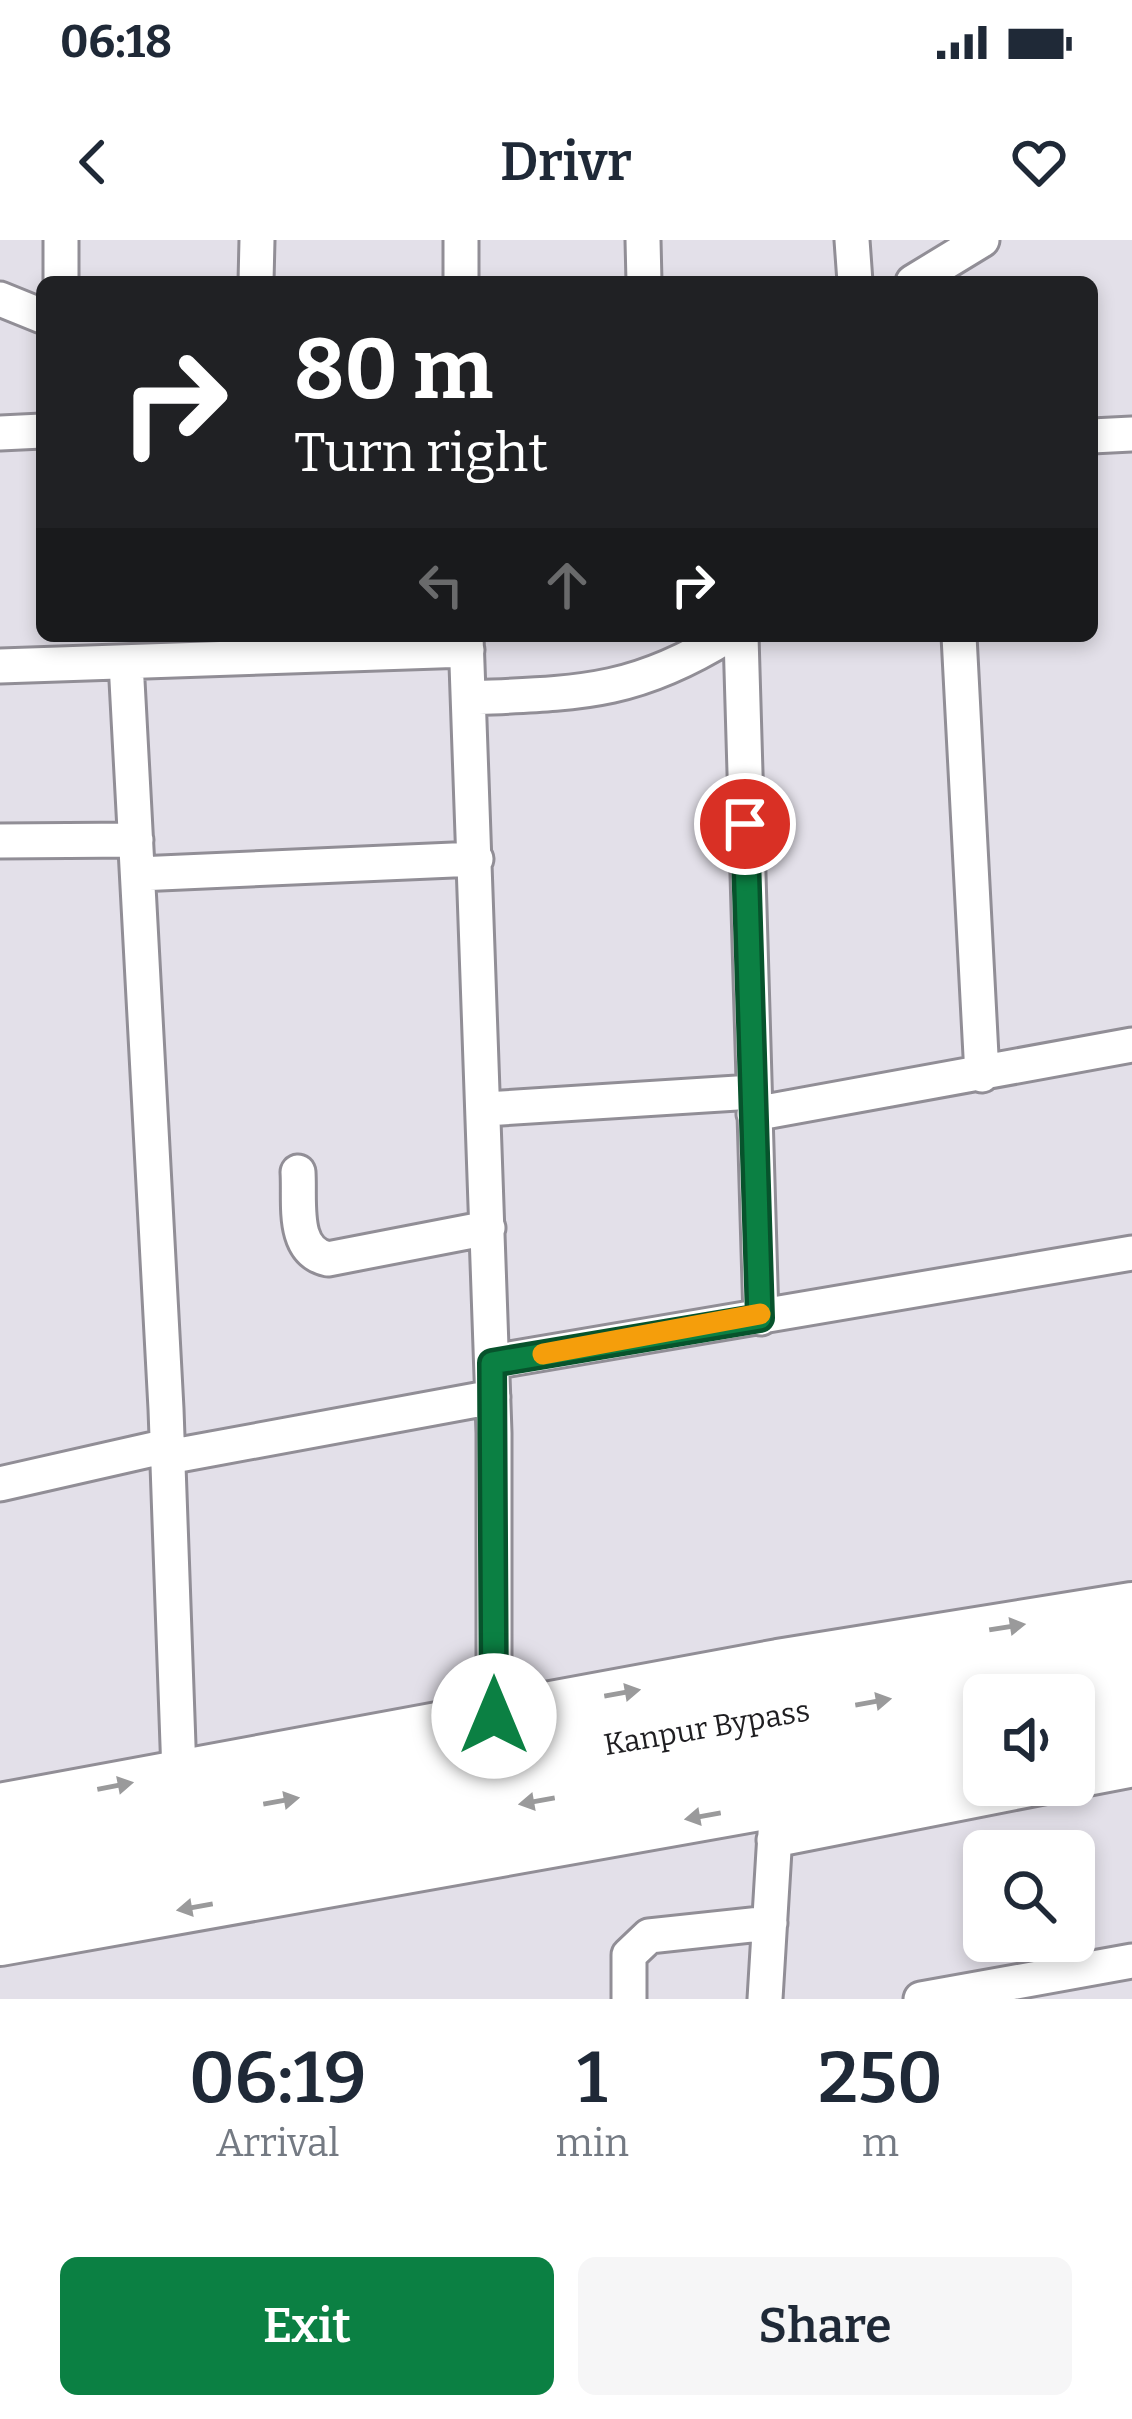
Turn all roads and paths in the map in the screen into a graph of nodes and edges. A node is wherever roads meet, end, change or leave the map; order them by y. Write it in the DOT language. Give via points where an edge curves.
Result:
graph roads {
  1 [pos="61,240"];
  2 [pos="257,240"];
  3 [pos="461,240"];
  4 [pos="644,240"];
  5 [pos="852,240"];
  6 [pos="982,240"];
  7 [pos="61,276"];
  8 [pos="256,276"];
  9 [pos="461,276"];
  10 [pos="644,276"];
  11 [pos="854,276"];
  12 [pos="923,276"];
  13 [pos="0,299"];
  14 [pos="36,314"];
  15 [pos="36,431"];
  16 [pos="0,433"];
  17 [pos="1132,434"];
  18 [pos="1098,436"];
  19 [pos="717,642"];
  20 [pos="741,642"];
  21 [pos="959,642"];
  22 [pos="466,643"];
  23 [pos="254,648"];
  24 [pos="48,650"];
  25 [pos="126,662"];
  26 [pos="0,666"];
  27 [pos="469,698"];
  28 [pos="136,840"];
  29 [pos="0,841"];
  30 [pos="476,860"];
  31 [pos="138,874"];
  32 [pos="1132,1045"];
  33 [pos="982,1076"];
  34 [pos="753,1103"];
  35 [pos="484,1109"];
  36 [pos="298,1172"];
  37 [pos="488,1228"];
  38 [pos="1132,1253"];
  39 [pos="760,1318"];
  40 [pos="492,1363"];
  41 [pos="493,1397"];
  42 [pos="167,1451"];
  43 [pos="0,1484"];
  44 [pos="1132,1606"];
  45 [pos="1132,1655"];
  46 [pos="1132,1698"];
  47 [pos="1095,1705"];
  48 [pos="494,1716"];
  49 [pos="963,1729"];
  50 [pos="1132,1739"];
  51 [pos="1095,1746"];
  52 [pos="1132,1770"];
  53 [pos="963,1772"];
  54 [pos="179,1773"];
  55 [pos="1095,1777"];
  56 [pos="963,1797"];
  57 [pos="0,1808"];
  58 [pos="775,1821"];
  59 [pos="0,1849"];
  60 [pos="0,1892"];
  61 [pos="770,1923"];
  62 [pos="0,1942"];
  63 [pos="1132,1961"];
  64 [pos="629,1999"];
  65 [pos="766,1999"];
  66 [pos="921,1999"];
  1 -- 7 [label="street"];
  2 -- 8 [label="street"];
  3 -- 9 [label="street"];
  4 -- 10 [label="street"];
  5 -- 11 [label="street"];
  6 -- 12 [label="street"];
  13 -- 14 [label="street"];
  15 -- 16 [label="street"];
  17 -- 18 [label="street"];
  19 -- 27 [label="street" via="602,692"];
  20 -- 34 [label="street"];
  21 -- 33 [label="street"];
  22 -- 23 [label="street"];
  22 -- 27 [label="street"];
  23 -- 25 [label="street"];
  24 -- 25 [label="street"];
  24 -- 26 [label="street"];
  25 -- 28 [label="street"];
  27 -- 30 [label="street"];
  28 -- 29 [label="street"];
  28 -- 31 [label="street"];
  30 -- 31 [label="street"];
  30 -- 35 [label="street"];
  31 -- 42 [label="street"];
  32 -- 33 [label="street"];
  33 -- 34 [label="street"];
  34 -- 35 [label="street"];
  34 -- 39 [label="street"];
  35 -- 37 [label="street"];
  36 -- 37 [label="street" via="302,1240 316,1256"];
  37 -- 40 [label="street"];
  38 -- 39 [label="street"];
  39 -- 40 [label="street"];
  40 -- 41 [label="street"];
  41 -- 42 [label="street"];
  41 -- 48 [label="street"];
  42 -- 43 [label="street"];
  42 -- 54 [label="street"];
  48 -- 44 [label="main road, one-way"];
  59 -- 45 [label="highway, Kanpur Bypass, one-way"];
  46 -- 47 [label="highway"];
  48 -- 54 [label="main road"];
  49 -- 60 [label="highway, Kanpur Bypass, one-way"];
  50 -- 51 [label="main road"];
  52 -- 55 [label="street"];
  53 -- 58 [label="main road"];
  57 -- 54 [label="main road, one-way"];
  56 -- 58 [label="street"];
  58 -- 61 [label="street"];
  58 -- 62 [label="main road, one-way"];
  61 -- 64 [label="street" via="649,1936 629,1955"];
  61 -- 65 [label="street"];
  63 -- 66 [label="street"];
}
